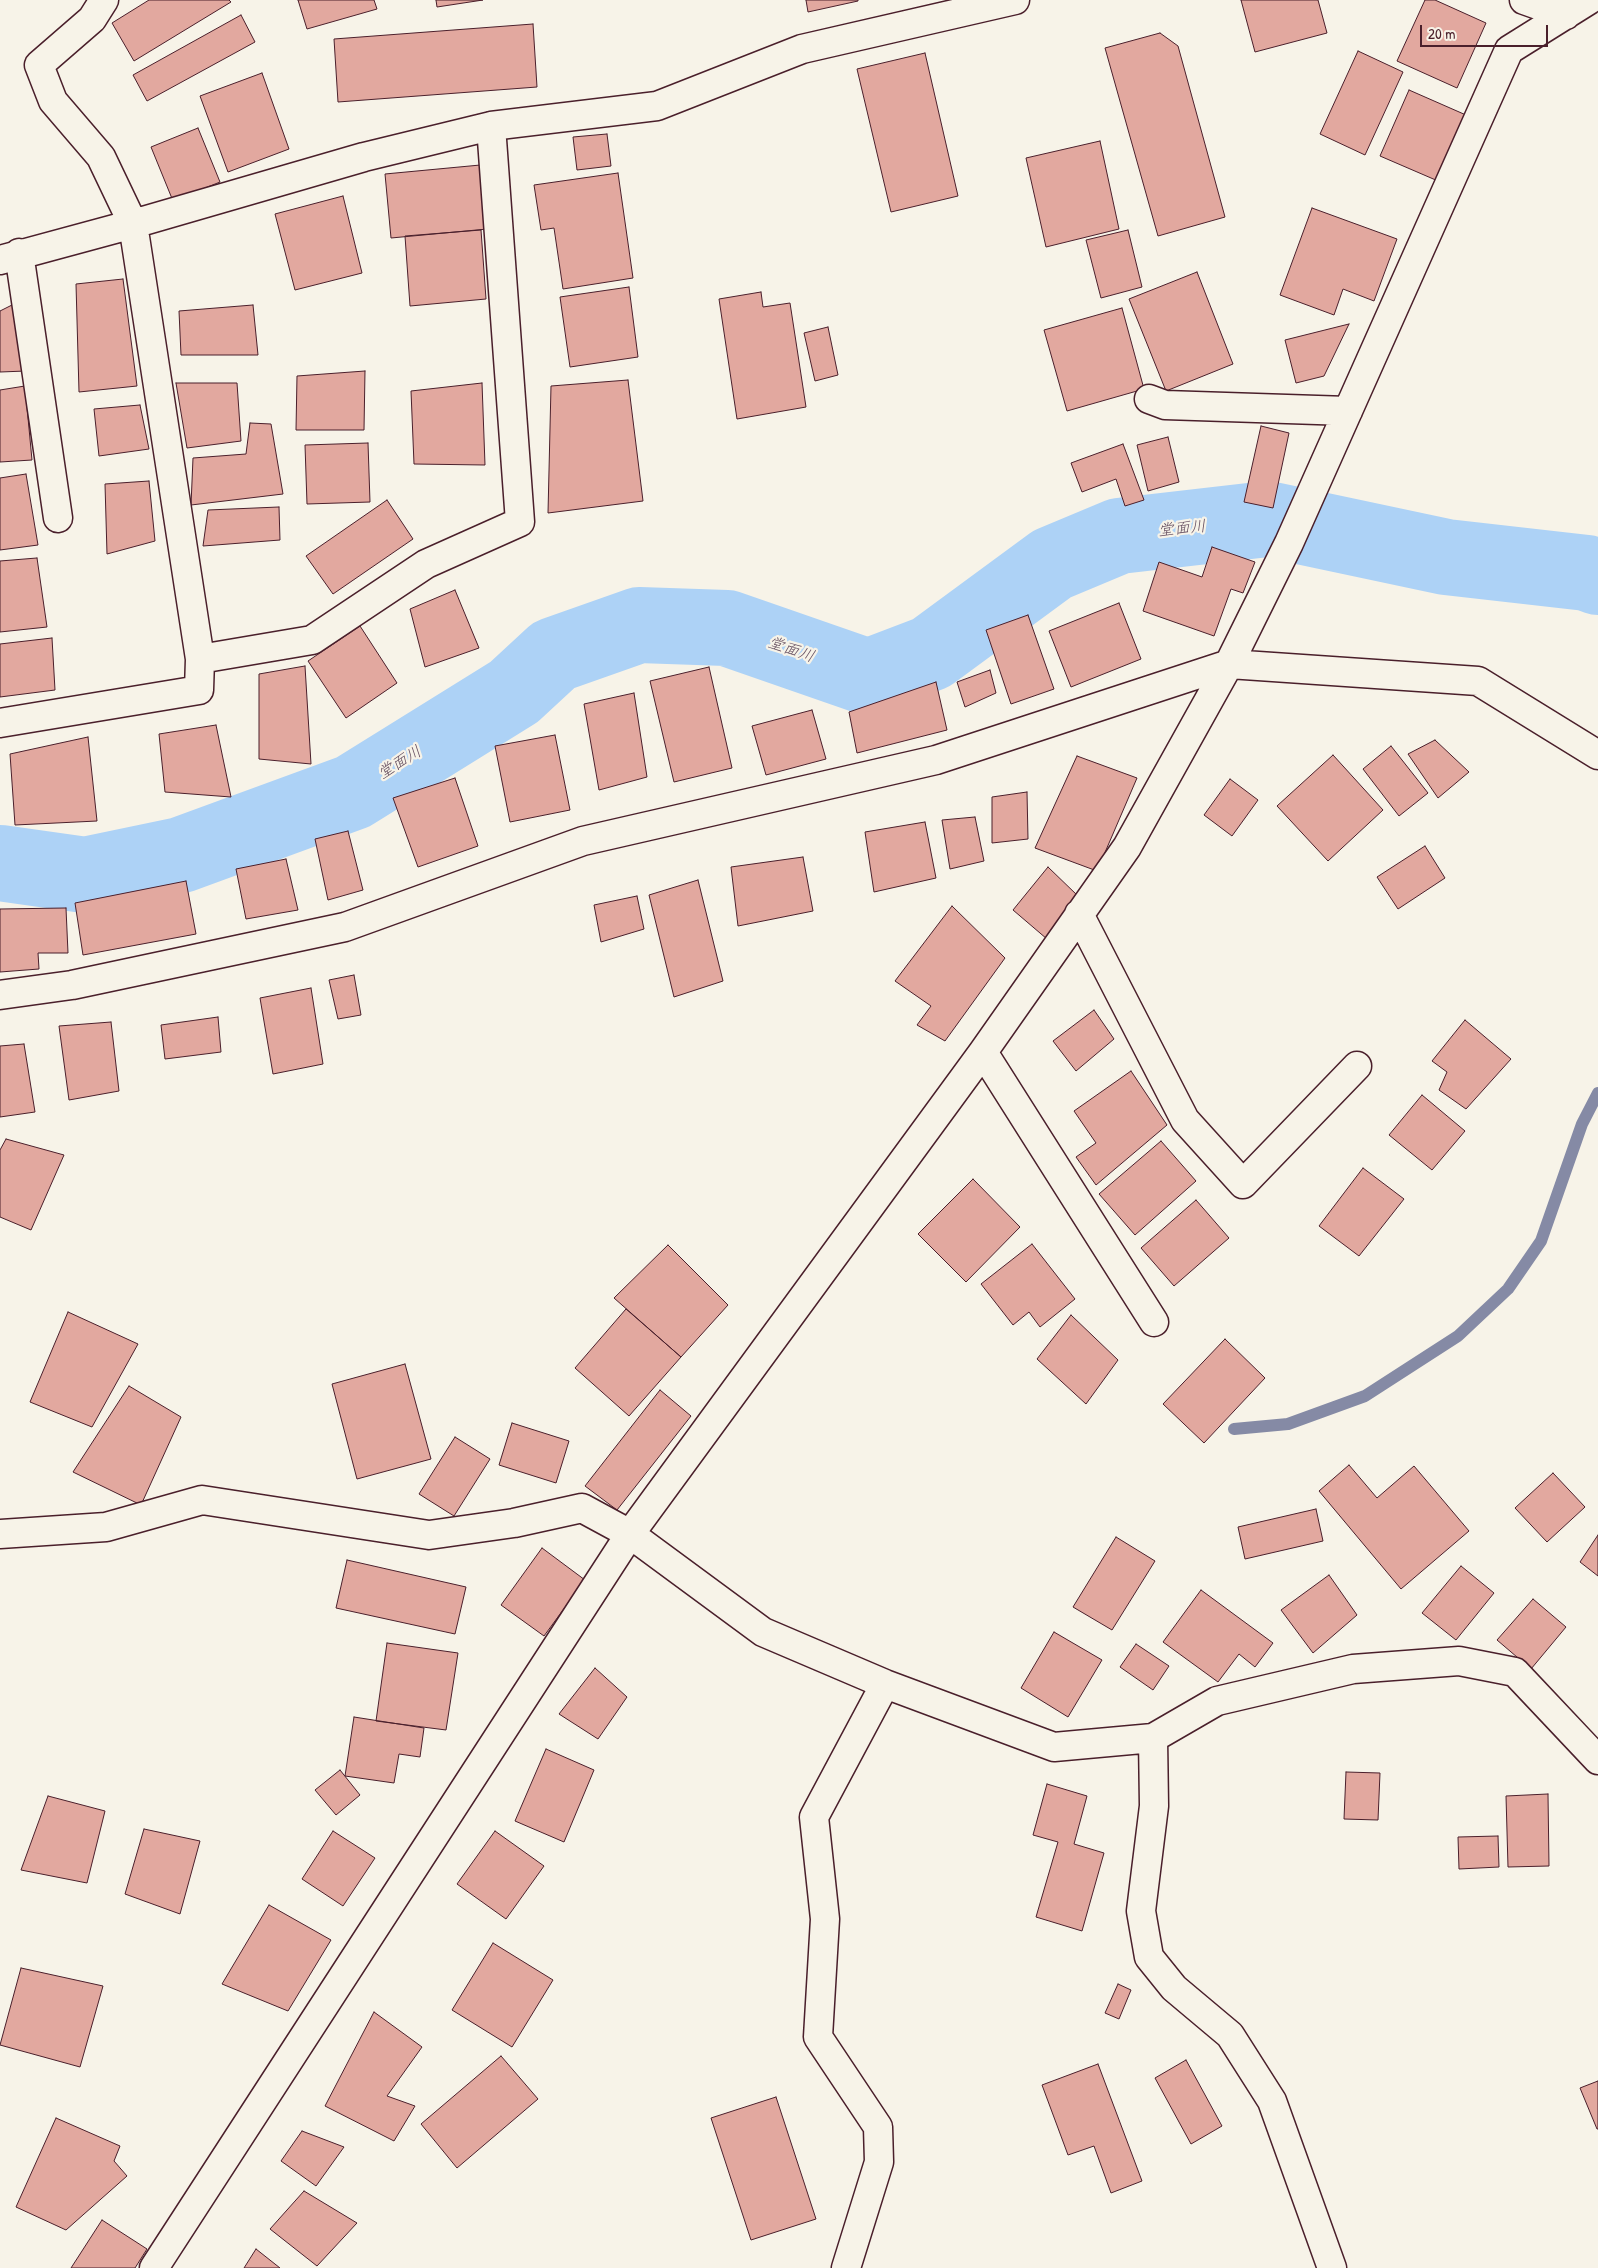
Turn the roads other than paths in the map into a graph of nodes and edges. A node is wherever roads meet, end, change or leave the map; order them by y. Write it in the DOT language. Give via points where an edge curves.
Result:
graph roads {
  1 [pos="104,0"];
  2 [pos="1015,0"];
  3 [pos="1524,0"];
  4 [pos="1589,0"];
  5 [pos="1566,15"];
  6 [pos="491,126"];
  7 [pos="133,224"];
  8 [pos="10,257"];
  9 [pos="1149,399"];
  10 [pos="1348,411"];
  11 [pos="58,518"];
  12 [pos="200,659"];
  13 [pos="1229,664"];
  14 [pos="0,723"];
  15 [pos="1598,755"];
  16 [pos="1079,914"];
  17 [pos="0,995"];
  18 [pos="983,1052"];
  19 [pos="1357,1066"];
  20 [pos="1154,1322"];
  21 [pos="0,1534"];
  22 [pos="630,1534"];
  23 [pos="885,1684"];
  24 [pos="1153,1738"];
  25 [pos="1598,1760"];
  26 [pos="154,2268"];
  27 [pos="846,2268"];
  28 [pos="1332,2268"];
  1 -- 7 [label="street" via="92,19 39,65 53,101 101,157"];
  2 -- 6 [label="street" via="802,49 657,106"];
  3 -- 5 [label="street"];
  4 -- 5 [label="street"];
  5 -- 10 [label="street" via="1509,50"];
  6 -- 7 [label="street" via="364,157"];
  6 -- 12 [label="street" via="520,522 426,564 312,640"];
  7 -- 8 [label="street"];
  7 -- 12 [label="street"];
  8 -- 11 [label="street"];
  9 -- 10 [label="street" via="1165,406"];
  10 -- 13 [label="street" via="1289,543"];
  12 -- 14 [label="street" via="199,690"];
  13 -- 15 [label="street" via="1478,681"];
  13 -- 16 [label="street" via="1127,847"];
  13 -- 17 [label="street" via="936,760 582,841 345,927 72,985"];
  16 -- 18 [label="street"];
  16 -- 19 [label="street" via="1184,1120 1243,1184"];
  18 -- 20 [label="street"];
  18 -- 22 [label="street"];
  21 -- 22 [label="street" via="106,1527 202,1500 429,1535 514,1523 582,1508"];
  22 -- 23 [label="street" via="764,1632"];
  22 -- 26 [label="street"];
  23 -- 24 [label="street" via="1054,1747"];
  23 -- 27 [label="street" via="814,1816 825,1919 818,2037 878,2127 878,2162"];
  24 -- 25 [label="street" via="1216,1701 1354,1669 1459,1661 1514,1672"];
  24 -- 28 [label="street" via="1154,1806 1141,1911 1149,1957 1174,1988 1230,2035 1272,2101"];
}
